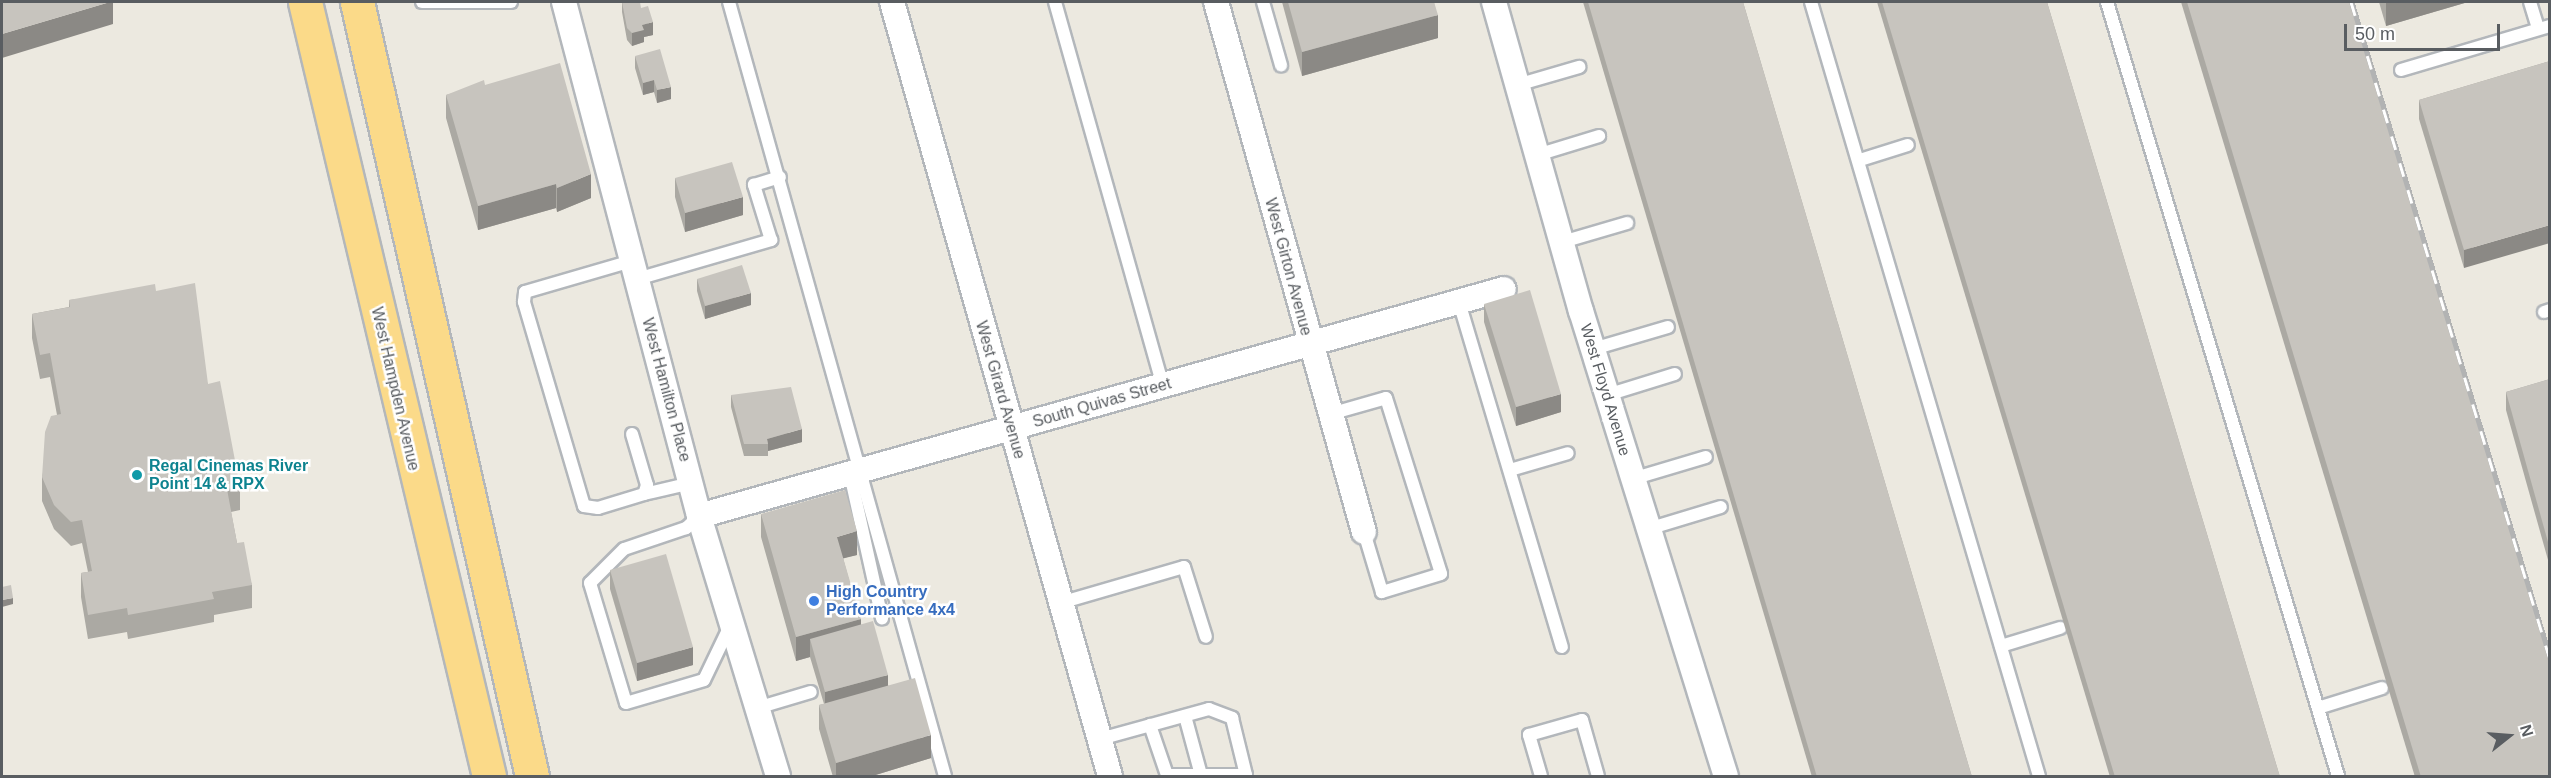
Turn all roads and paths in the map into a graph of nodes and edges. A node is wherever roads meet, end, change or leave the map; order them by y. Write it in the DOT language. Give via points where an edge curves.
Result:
graph roads {
  1 [pos="305,2"];
  2 [pos="357,2"];
  3 [pos="422,2"];
  4 [pos="511,2"];
  5 [pos="564,2"];
  6 [pos="729,2"];
  7 [pos="892,2"];
  8 [pos="1055,2"];
  9 [pos="1216,2"];
  10 [pos="1263,2"];
  11 [pos="1494,2"];
  12 [pos="1811,2"];
  13 [pos="2107,2"];
  14 [pos="2530,2"];
  15 [pos="2544,27"];
  16 [pos="1281,64"];
  17 [pos="1579,67"];
  18 [pos="2402,70"];
  19 [pos="1517,85"];
  20 [pos="1599,136"];
  21 [pos="1908,146"];
  22 [pos="1537,155"];
  23 [pos="1860,160"];
  24 [pos="780,177"];
  25 [pos="1627,223"];
  26 [pos="1562,242"];
  27 [pos="635,270"];
  28 [pos="1504,289"];
  29 [pos="1460,302"];
  30 [pos="1668,327"];
  31 [pos="1310,345"];
  32 [pos="1593,349"];
  33 [pos="1675,374"];
  34 [pos="1163,386"];
  35 [pos="1607,395"];
  36 [pos="1330,414"];
  37 [pos="1010,429"];
  38 [pos="632,434"];
  39 [pos="1568,453"];
  40 [pos="1706,457"];
  41 [pos="1510,470"];
  42 [pos="855,473"];
  43 [pos="1632,479"];
  44 [pos="691,483"];
  45 [pos="644,494"];
  46 [pos="1721,507"];
  47 [pos="699,516"];
  48 [pos="1648,529"];
  49 [pos="1364,532"];
  50 [pos="1060,603"];
  51 [pos="882,618"];
  52 [pos="732,623"];
  53 [pos="2060,628"];
  54 [pos="1206,637"];
  55 [pos="2001,646"];
  56 [pos="1562,647"];
  57 [pos="2382,688"];
  58 [pos="811,692"];
  59 [pos="758,708"];
  60 [pos="2318,708"];
  61 [pos="1185,716"];
  62 [pos="1150,726"];
  63 [pos="1100,739"];
  64 [pos="1201,775"];
  65 [pos="489,777"];
  66 [pos="532,777"];
  67 [pos="778,777"];
  68 [pos="945,777"];
  69 [pos="1110,777"];
  70 [pos="1540,777"];
  71 [pos="1598,777"];
  72 [pos="1726,777"];
  73 [pos="2038,777"];
  74 [pos="2338,777"];
  1 -- 65 [label="highway, West Hampden Avenue"];
  2 -- 66 [label="highway"];
  3 -- 4 [label="lane"];
  5 -- 27 [label="street, West Hamilton Place"];
  6 -- 24 [label="lane"];
  7 -- 37 [label="street, West Girard Avenue"];
  8 -- 34 [label="lane"];
  9 -- 31 [label="street, West Girton Avenue"];
  10 -- 16 [label="lane"];
  11 -- 19 [label="street, West Floyd Avenue"];
  12 -- 23 [label="lane"];
  13 -- 60 [label="lane"];
  14 -- 15 [label="lane"];
  15 -- 18 [label="lane"];
  17 -- 19 [label="lane"];
  19 -- 22 [label="street, West Floyd Avenue"];
  20 -- 22 [label="lane"];
  21 -- 23 [label="lane"];
  22 -- 26 [label="street, West Floyd Avenue"];
  23 -- 55 [label="lane"];
  24 -- 27 [label="lane" via="754,185 771,240"];
  24 -- 42 [label="lane"];
  25 -- 26 [label="lane"];
  26 -- 32 [label="street, West Floyd Avenue"];
  27 -- 44 [label="street, West Hamilton Place"];
  27 -- 45 [label="lane" via="525,292 524,302 584,506 598,508"];
  28 -- 29 [label="street, South Quivas Street"];
  29 -- 31 [label="street, South Quivas Street"];
  29 -- 41 [label="lane"];
  30 -- 32 [label="lane"];
  31 -- 34 [label="street, South Quivas Street"];
  31 -- 36 [label="street, West Girton Avenue"];
  32 -- 35 [label="street, West Floyd Avenue"];
  33 -- 35 [label="lane"];
  34 -- 37 [label="street, South Quivas Street"];
  35 -- 43 [label="street, West Floyd Avenue"];
  36 -- 49 [label="street, West Girton Avenue"];
  36 -- 49 [label="lane" via="1386,398 1441,574 1382,592"];
  37 -- 42 [label="street, South Quivas Street"];
  37 -- 50 [label="street, West Girard Avenue"];
  38 -- 45 [label="lane" via="647,485"];
  39 -- 41 [label="lane"];
  40 -- 43 [label="lane"];
  41 -- 56 [label="lane"];
  42 -- 47 [label="street, South Quivas Street"];
  42 -- 51 [label="lane"];
  42 -- 68 [label="lane"];
  43 -- 48 [label="street, West Floyd Avenue"];
  44 -- 45 [label="lane"];
  44 -- 47 [label="street, West Hamilton Place"];
  46 -- 48 [label="lane"];
  47 -- 52 [label="street, West Hamilton Place"];
  47 -- 52 [label="lane" via="686,528 624,549 590,583 626,703 704,680"];
  48 -- 72 [label="street, West Floyd Avenue"];
  50 -- 54 [label="lane" via="1184,567"];
  50 -- 63 [label="street, West Girard Avenue"];
  52 -- 59 [label="street, West Hamilton Place"];
  53 -- 55 [label="lane"];
  55 -- 73 [label="lane"];
  57 -- 60 [label="lane"];
  58 -- 59 [label="lane"];
  59 -- 67 [label="street, West Hamilton Place"];
  60 -- 74 [label="lane"];
  61 -- 62 [label="lane"];
  61 -- 64 [label="lane"];
  61 -- 64 [label="lane" via="1209,709 1232,718 1246,775"];
  62 -- 63 [label="lane"];
  62 -- 64 [label="lane" via="1167,775"];
  63 -- 69 [label="street, West Girard Avenue"];
  70 -- 71 [label="lane" via="1529,735 1582,720"];
}
